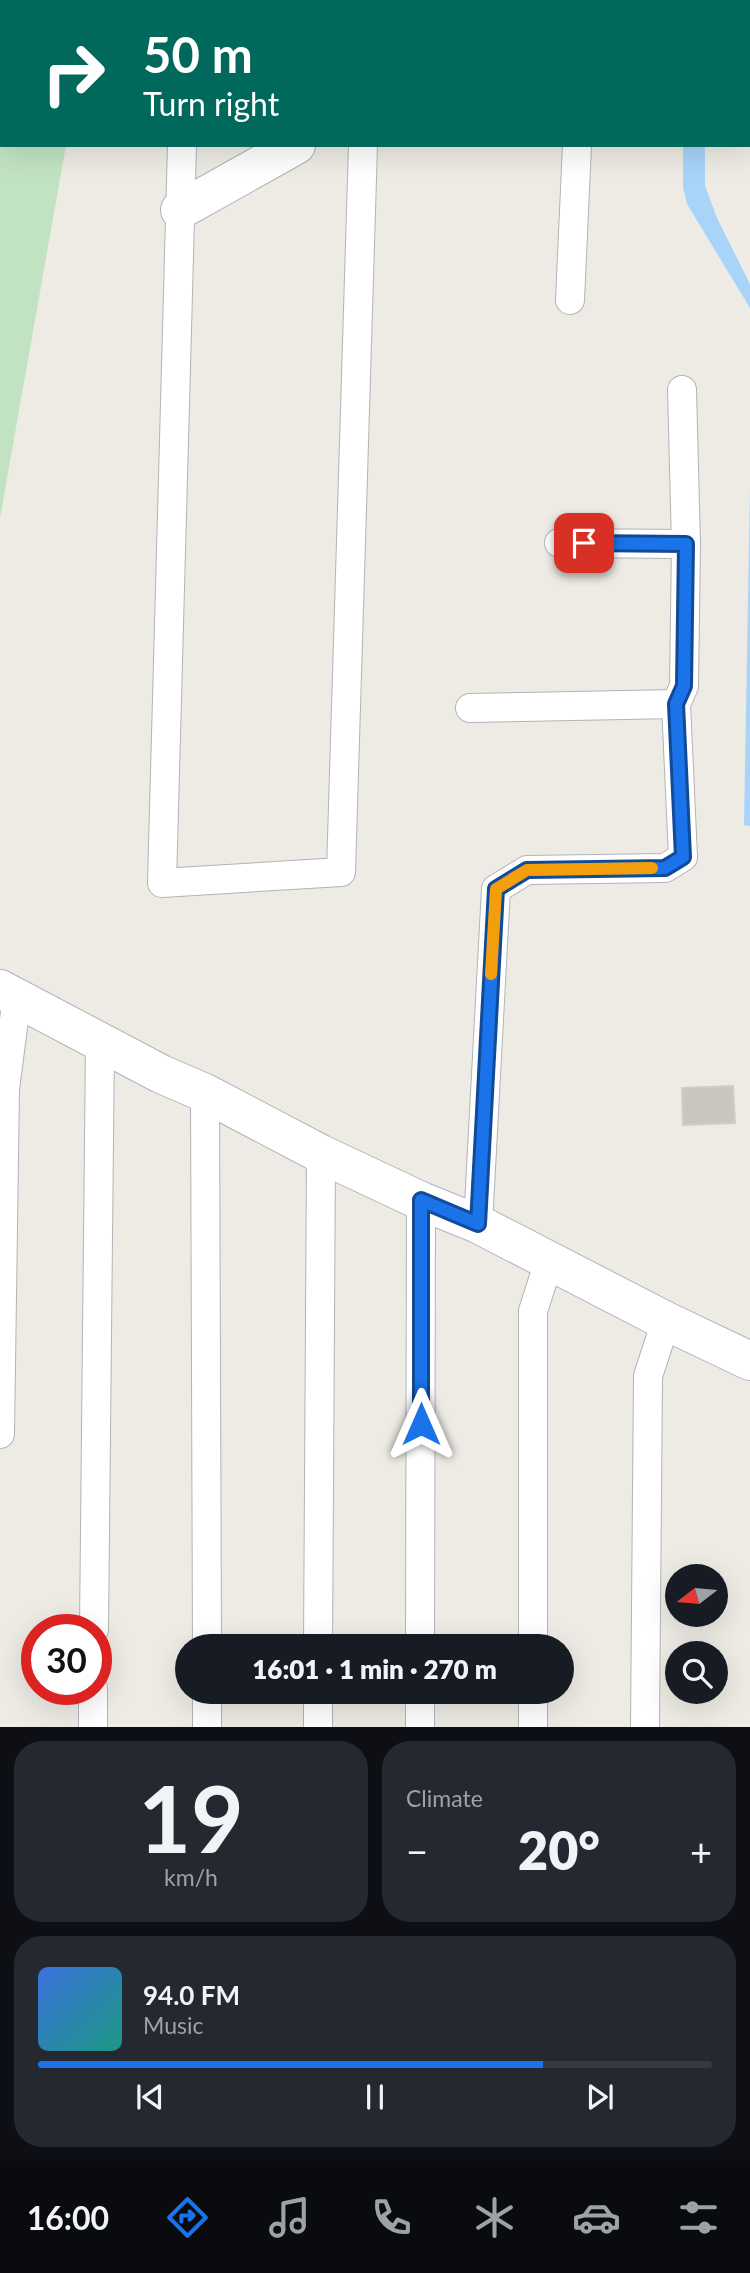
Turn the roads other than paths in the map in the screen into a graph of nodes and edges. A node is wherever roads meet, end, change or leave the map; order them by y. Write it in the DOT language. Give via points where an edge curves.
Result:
graph roads {
  1 [pos="182,147"];
  2 [pos="292,147"];
  3 [pos="363,147"];
  4 [pos="577,147"];
  5 [pos="180,209"];
  6 [pos="570,300"];
  7 [pos="682,390"];
  8 [pos="559,543"];
  9 [pos="686,544"];
  10 [pos="676,704"];
  11 [pos="470,708"];
  12 [pos="9,993"];
  13 [pos="100,1042"];
  14 [pos="205,1093"];
  15 [pos="321,1154"];
  16 [pos="421,1200"];
  17 [pos="478,1224"];
  18 [pos="550,1261"];
  19 [pos="666,1321"];
  20 [pos="750,1361"];
  21 [pos="0,1434"];
  22 [pos="94,1614"];
  23 [pos="207,1634"];
  24 [pos="318,1634"];
  25 [pos="420,1634"];
  26 [pos="533,1634"];
  27 [pos="207,1704"];
  28 [pos="318,1704"];
  29 [pos="420,1704"];
  30 [pos="533,1704"];
  31 [pos="93,1705"];
  32 [pos="93,1727"];
  33 [pos="207,1727"];
  34 [pos="318,1727"];
  35 [pos="420,1727"];
  36 [pos="533,1727"];
  37 [pos="645,1727"];
  1 -- 5 [label="street"];
  2 -- 5 [label="main road"];
  3 -- 5 [label="street" via="341,872 162,883"];
  4 -- 6 [label="street"];
  7 -- 9 [label="street"];
  8 -- 9 [label="street"];
  9 -- 10 [label="street" via="684,686"];
  10 -- 11 [label="street"];
  10 -- 17 [label="street" via="683,857 665,868 527,870 496,889"];
  12 -- 13 [label="main road"];
  12 -- 21 [label="street"];
  13 -- 14 [label="main road"];
  13 -- 22 [label="street"];
  14 -- 15 [label="main road"];
  14 -- 23 [label="street"];
  15 -- 16 [label="main road"];
  15 -- 24 [label="street"];
  16 -- 17 [label="main road"];
  16 -- 25 [label="street"];
  17 -- 18 [label="main road"];
  18 -- 19 [label="main road"];
  18 -- 26 [label="street" via="533,1311"];
  19 -- 20 [label="main road"];
  19 -- 37 [label="street" via="648,1376"];
  27 -- 33 [label="street"];
  28 -- 34 [label="street"];
  29 -- 35 [label="street"];
  30 -- 36 [label="street"];
  31 -- 32 [label="street"];
}
